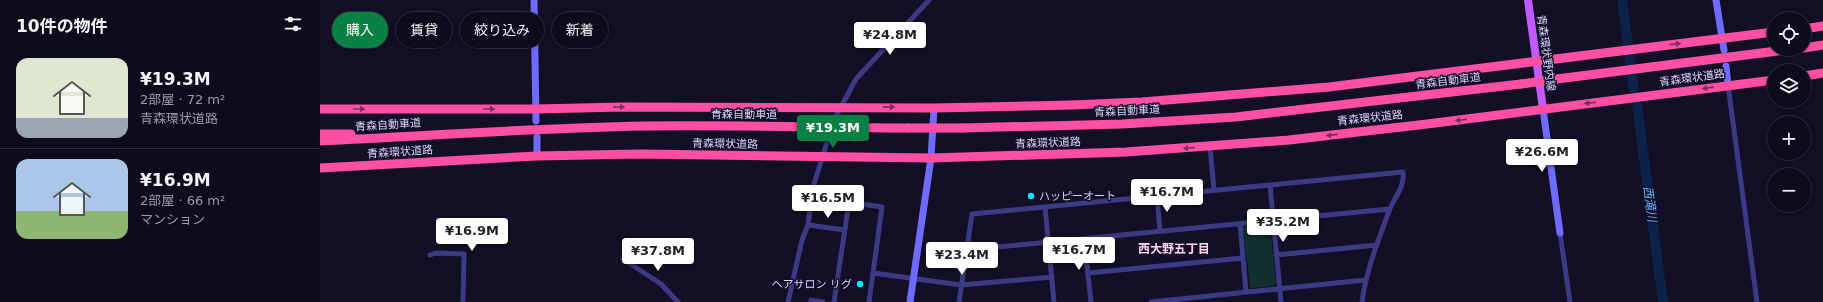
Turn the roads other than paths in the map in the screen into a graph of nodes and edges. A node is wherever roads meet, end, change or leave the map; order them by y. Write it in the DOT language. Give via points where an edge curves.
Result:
graph roads {
  1 [pos="534,0"];
  2 [pos="930,0"];
  3 [pos="1528,0"];
  4 [pos="1716,0"];
  5 [pos="1823,26"];
  6 [pos="1811,28"];
  7 [pos="1767,33"];
  8 [pos="1722,39"];
  9 [pos="1823,45"];
  10 [pos="1811,47"];
  11 [pos="1724,50"];
  12 [pos="1767,52"];
  13 [pos="1536,61"];
  14 [pos="1726,66"];
  15 [pos="1823,73"];
  16 [pos="1811,75"];
  17 [pos="1767,81"];
  18 [pos="1728,85"];
  19 [pos="841,107"];
  20 [pos="934,108"];
  21 [pos="320,109"];
  22 [pos="536,109"];
  23 [pos="1543,109"];
  24 [pos="835,118"];
  25 [pos="536,121"];
  26 [pos="458,133"];
  27 [pos="320,134"];
  28 [pos="829,136"];
  29 [pos="537,137"];
  30 [pos="320,141"];
  31 [pos="1210,146"];
  32 [pos="537,156"];
  33 [pos="821,157"];
  34 [pos="931,158"];
  35 [pos="320,168"];
  36 [pos="1270,185"];
  37 [pos="1214,190"];
  38 [pos="1157,196"];
  39 [pos="1045,207"];
  40 [pos="1390,209"];
  41 [pos="1273,221"];
  42 [pos="1240,224"];
  43 [pos="808,225"];
  44 [pos="844,230"];
  45 [pos="1160,231"];
  46 [pos="1560,234"];
  47 [pos="1084,238"];
  48 [pos="1048,242"];
  49 [pos="1377,245"];
  50 [pos="966,250"];
  51 [pos="430,255"];
  52 [pos="1276,255"];
  53 [pos="1243,258"];
  54 [pos="623,259"];
  55 [pos="873,273"];
  56 [pos="1088,273"];
  57 [pos="1052,277"];
  58 [pos="913,279"];
  59 [pos="1365,280"];
  60 [pos="961,285"];
  61 [pos="1280,289"];
  62 [pos="1246,292"];
  63 [pos="1197,300"];
  64 [pos="463,302"];
  65 [pos="678,302"];
  66 [pos="788,302"];
  67 [pos="811,302"];
  68 [pos="823,302"];
  69 [pos="834,302"];
  70 [pos="869,302"];
  71 [pos="910,302"];
  72 [pos="959,302"];
  73 [pos="1054,302"];
  74 [pos="1091,302"];
  75 [pos="1151,302"];
  76 [pos="1281,302"];
  77 [pos="1362,302"];
  78 [pos="1570,302"];
  79 [pos="1757,302"];
  1 -- 22 [label="street"];
  2 -- 19 [label="street" via="864,70"];
  3 -- 13 [label="main road, 青森環状野内線"];
  4 -- 8 [label="street"];
  5 -- 6 [label="highway"];
  7 -- 8 [label="highway"];
  8 -- 11 [label="street"];
  13 -- 8 [label="highway, one-way"];
  9 -- 10 [label="highway"];
  12 -- 26 [label="highway, 青森自動車道, bridge" via="1236,117 1122,124 961,128 642,126"];
  13 -- 20 [label="highway" via="1243,95 1071,105"];
  13 -- 23 [label="main road, 青森環状野内線"];
  14 -- 18 [label="street"];
  15 -- 16 [label="highway"];
  17 -- 18 [label="highway, 青森環状道路"];
  18 -- 23 [label="highway, 青森環状道路, one-way"];
  18 -- 79 [label="street"];
  19 -- 20 [label="highway, one-way"];
  22 -- 19 [label="highway, one-way" via="623,106"];
  19 -- 24 [label="street"];
  20 -- 34 [label="street"];
  21 -- 22 [label="highway, one-way"];
  22 -- 25 [label="street"];
  23 -- 31 [label="highway, 青森環状道路, one-way" via="1304,138"];
  23 -- 46 [label="street"];
  26 -- 27 [label="highway, 青森自動車道"];
  26 -- 30 [label="highway, 青森自動車道"];
  28 -- 33 [label="street"];
  29 -- 32 [label="street"];
  31 -- 34 [label="highway, 青森環状道路, one-way" via="1049,156"];
  31 -- 37 [label="street"];
  32 -- 33 [label="highway, 青森環状道路" via="640,154"];
  32 -- 35 [label="highway, 青森環状道路"];
  33 -- 34 [label="highway, 青森環状道路"];
  33 -- 43 [label="street" via="813,187"];
  34 -- 58 [label="street"];
  36 -- 37 [label="street"];
  36 -- 40 [label="street" via="1403,172 1404,183"];
  36 -- 41 [label="street"];
  37 -- 38 [label="street"];
  38 -- 39 [label="street"];
  38 -- 45 [label="street"];
  39 -- 48 [label="street"];
  39 -- 50 [label="street" via="972,214"];
  40 -- 41 [label="street"];
  40 -- 49 [label="street"];
  41 -- 42 [label="street"];
  41 -- 52 [label="street"];
  42 -- 45 [label="street"];
  42 -- 53 [label="street"];
  43 -- 44 [label="street"];
  43 -- 66 [label="street" via="802,240"];
  44 -- 55 [label="street" via="849,202 882,207"];
  44 -- 69 [label="street"];
  45 -- 47 [label="street"];
  46 -- 78 [label="street"];
  47 -- 48 [label="street"];
  47 -- 56 [label="street"];
  48 -- 50 [label="street"];
  48 -- 57 [label="street"];
  49 -- 52 [label="street"];
  49 -- 59 [label="street"];
  50 -- 60 [label="street"];
  51 -- 64 [label="street" via="464,254"];
  52 -- 61 [label="street"];
  53 -- 56 [label="street"];
  53 -- 62 [label="street"];
  54 -- 65 [label="street" via="661,284"];
  55 -- 58 [label="street"];
  55 -- 70 [label="street"];
  56 -- 74 [label="street"];
  57 -- 60 [label="street"];
  57 -- 73 [label="street"];
  58 -- 60 [label="street"];
  58 -- 71 [label="street"];
  59 -- 61 [label="street"];
  59 -- 77 [label="street"];
  60 -- 72 [label="street"];
  61 -- 62 [label="street"];
  61 -- 76 [label="street"];
  62 -- 63 [label="street"];
  63 -- 75 [label="street"];
  67 -- 68 [label="street"];
}
